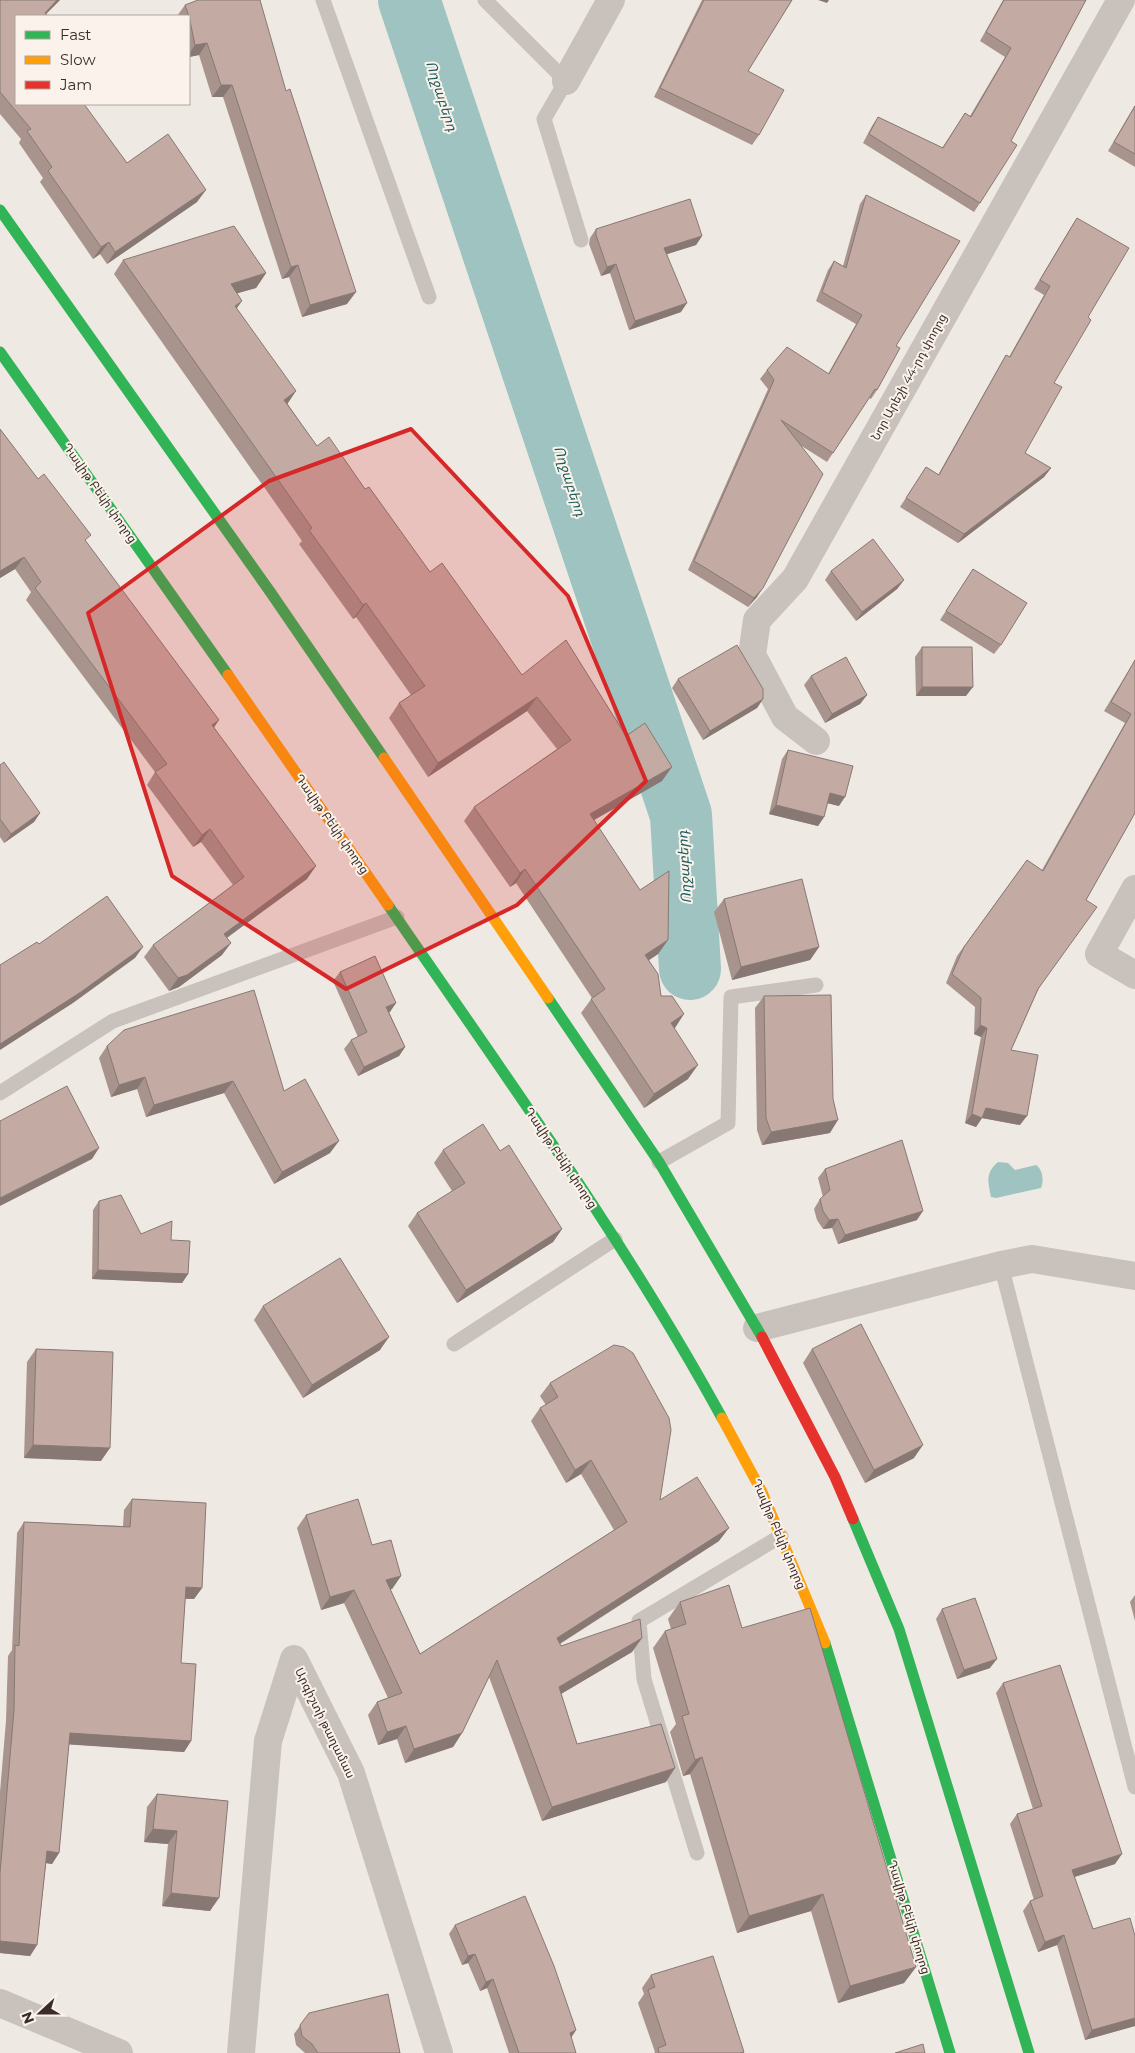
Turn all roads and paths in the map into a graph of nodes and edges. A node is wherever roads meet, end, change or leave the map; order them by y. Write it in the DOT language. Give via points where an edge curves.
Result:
graph roads {
  1 [pos="323,0"];
  2 [pos="485,0"];
  3 [pos="611,0"];
  4 [pos="1121,0"];
  5 [pos="566,80"];
  6 [pos="0,210"];
  7 [pos="581,240"];
  8 [pos="429,297"];
  9 [pos="0,352"];
  10 [pos="816,740"];
  11 [pos="1135,889"];
  12 [pos="397,918"];
  13 [pos="1135,975"];
  14 [pos="816,985"];
  15 [pos="0,1093"];
  16 [pos="659,1162"];
  17 [pos="615,1239"];
  18 [pos="1001,1265"];
  19 [pos="1135,1276"];
  20 [pos="757,1328"];
  21 [pos="454,1344"];
  22 [pos="781,1536"];
  23 [pos="1135,1787"];
  24 [pos="697,1853"];
  25 [pos="0,2003"];
  26 [pos="119,2053"];
  27 [pos="241,2053"];
  28 [pos="439,2053"];
  29 [pos="950,2053"];
  30 [pos="1029,2053"];
  1 -- 8 [label="lane"];
  2 -- 5 [label="lane"];
  3 -- 5 [label="street"];
  4 -- 10 [label="street, Նոր Արեշի 44-րդ փողոց" via="795,579 757,620 752,655 786,717"];
  5 -- 7 [label="lane" via="544,119"];
  6 -- 16 [label="main road" via="271,593"];
  9 -- 12 [label="main road, Դավիթ Բեկի փողոց"];
  11 -- 13 [label="street" via="1099,954"];
  12 -- 15 [label="lane" via="113,1021"];
  12 -- 17 [label="main road, Դավիթ Բեկի փողոց"];
  14 -- 16 [label="lane" via="731,997 728,1123"];
  16 -- 20 [label="main road"];
  17 -- 21 [label="lane"];
  17 -- 22 [label="main road, Դավիթ Բեկի փողոց" via="684,1349 762,1492"];
  18 -- 19 [label="street" via="1032,1259"];
  18 -- 20 [label="street"];
  18 -- 23 [label="lane"];
  20 -- 30 [label="main road" via="835,1477 899,1629"];
  22 -- 24 [label="lane" via="639,1621 644,1679"];
  22 -- 29 [label="main road, Դավիթ Բեկի փողոց" via="827,1648"];
  25 -- 26 [label="street"];
  27 -- 28 [label="street, Արգիշտի թաղամաս" via="268,1741 294,1659 351,1773"];
}
